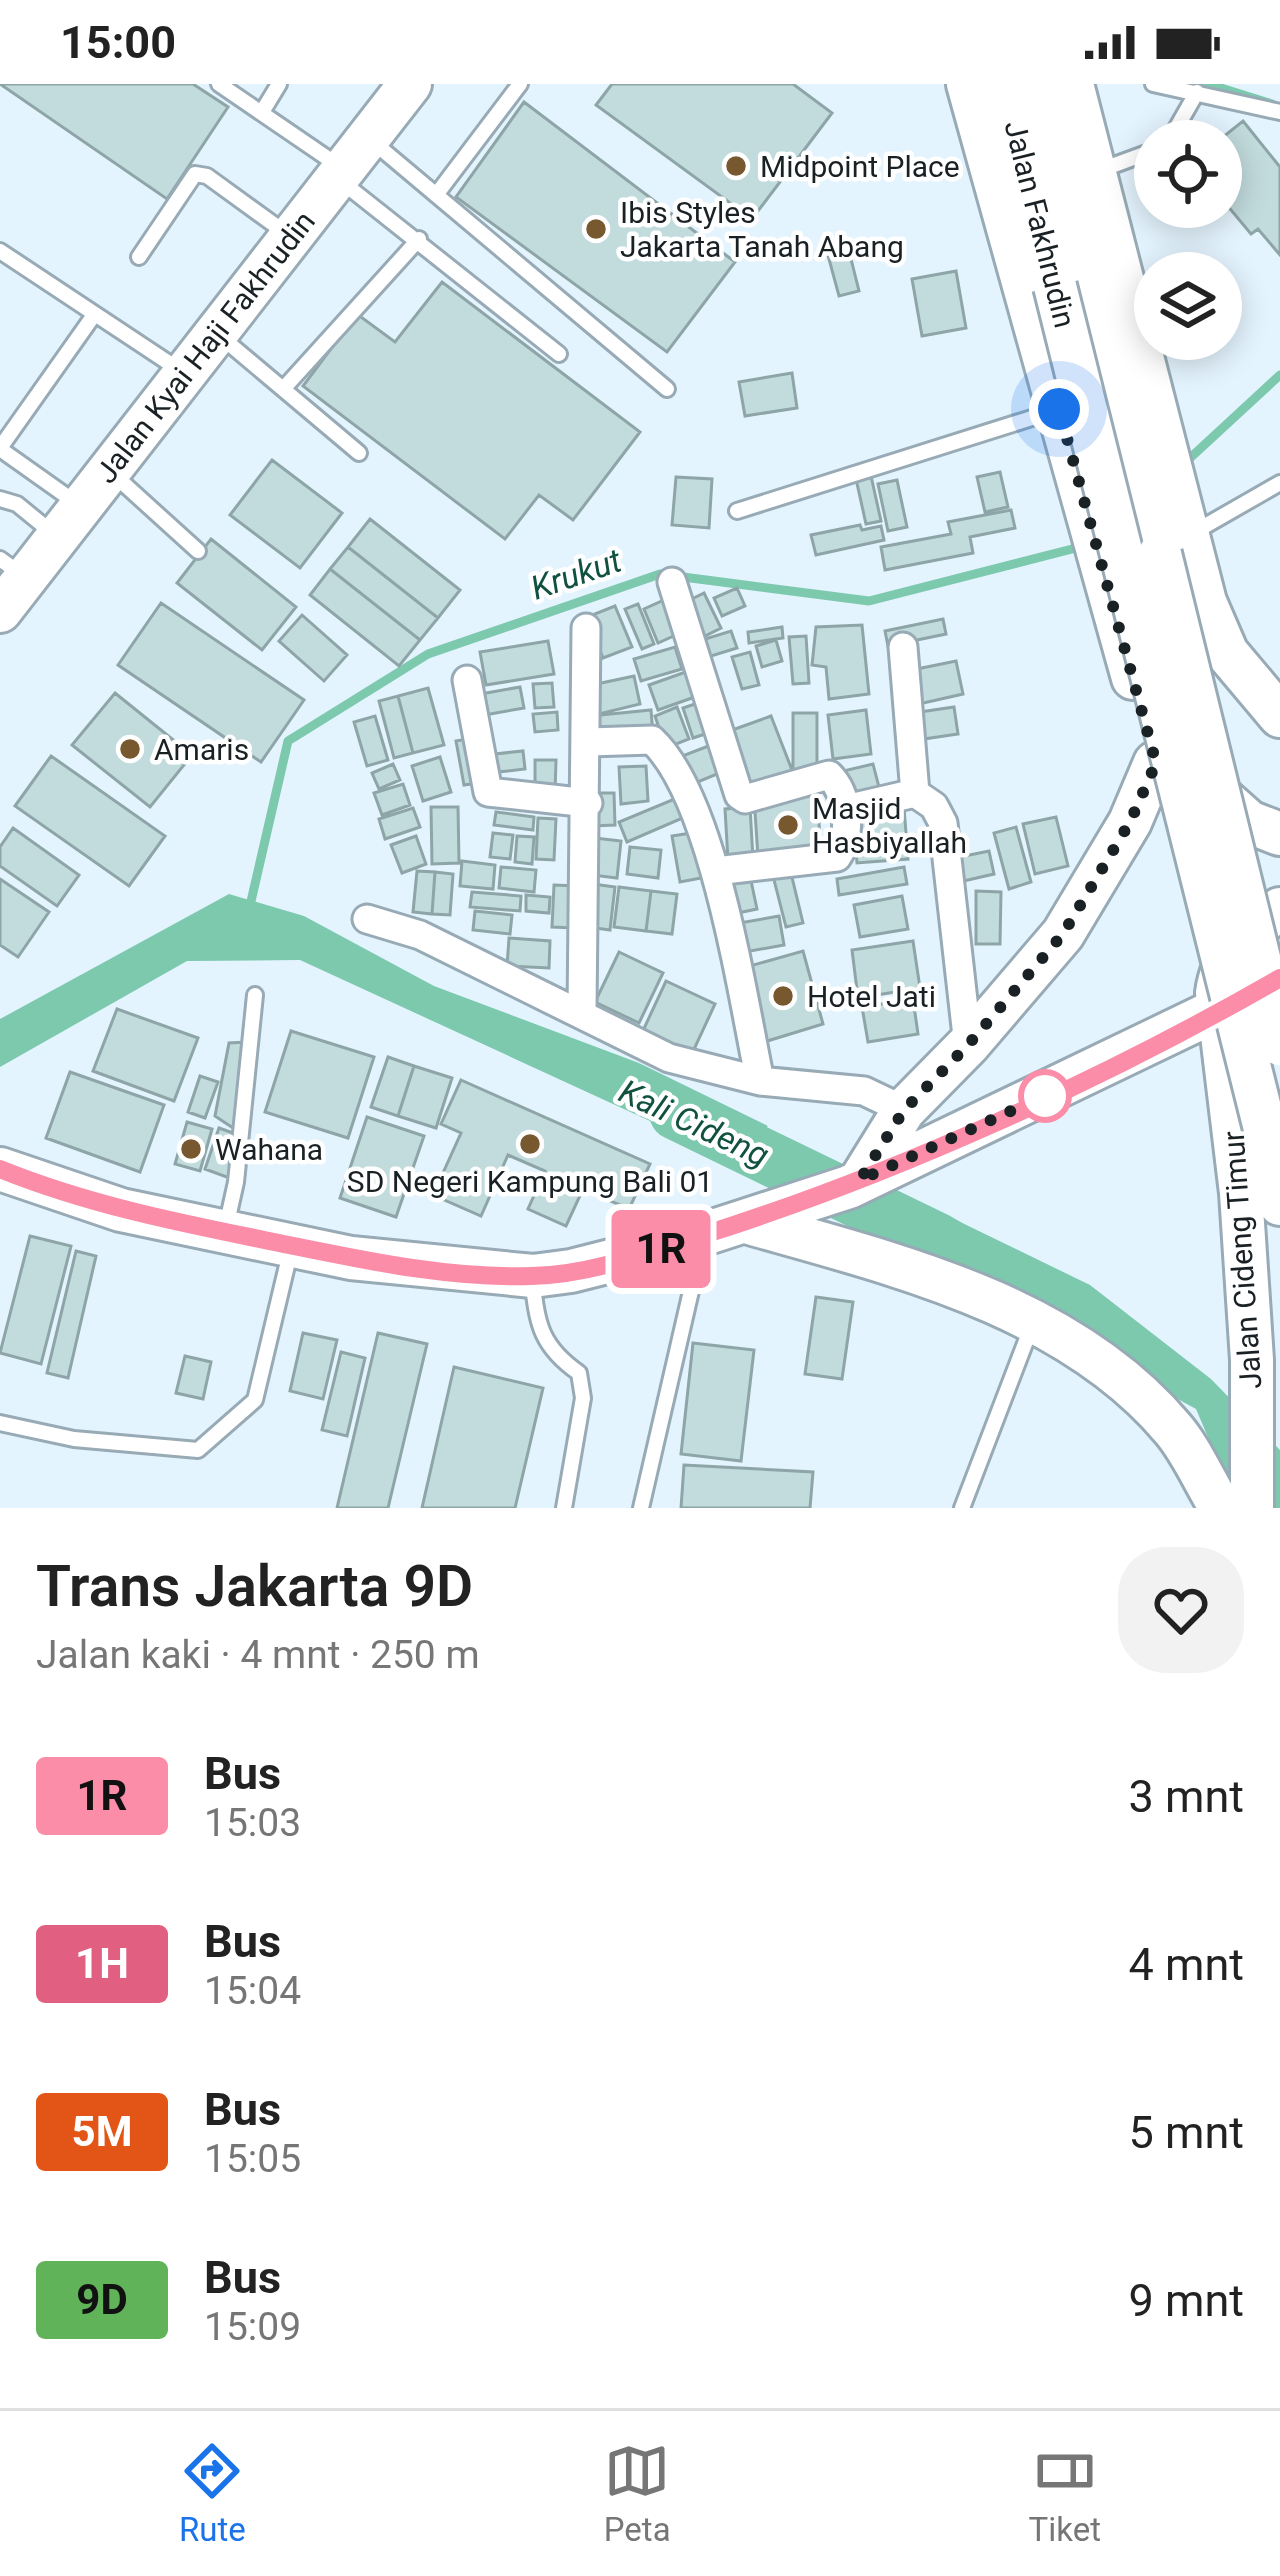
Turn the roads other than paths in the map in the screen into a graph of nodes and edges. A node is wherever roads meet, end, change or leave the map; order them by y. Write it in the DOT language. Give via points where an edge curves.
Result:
graph roads {
  1 [pos="219,84"];
  2 [pos="279,84"];
  3 [pos="410,84"];
  4 [pos="520,84"];
  5 [pos="968,84"];
  6 [pos="1005,84"];
  7 [pos="1034,84"];
  8 [pos="1072,84"];
  9 [pos="1154,84"];
  10 [pos="1197,92"];
  11 [pos="262,112"];
  12 [pos="1280,112"];
  13 [pos="1181,120"];
  14 [pos="1134,158"];
  15 [pos="350,162"];
  16 [pos="1094,172"];
  17 [pos="436,195"];
  18 [pos="291,237"];
  19 [pos="419,239"];
  20 [pos="0,251"];
  21 [pos="139,257"];
  22 [pos="1073,281"];
  23 [pos="94,315"];
  24 [pos="216,333"];
  25 [pos="560,354"];
  26 [pos="185,373"];
  27 [pos="284,388"];
  28 [pos="667,388"];
  29 [pos="1059,409"];
  30 [pos="0,448"];
  31 [pos="359,453"];
  32 [pos="110,470"];
  33 [pos="1280,483"];
  34 [pos="0,499"];
  35 [pos="737,512"];
  36 [pos="70,522"];
  37 [pos="1187,536"];
  38 [pos="198,550"];
  39 [pos="9,582"];
  40 [pos="672,582"];
  41 [pos="586,628"];
  42 [pos="903,647"];
  43 [pos="467,680"];
  44 [pos="1139,703"];
  45 [pos="1280,716"];
  46 [pos="589,742"];
  47 [pos="1156,763"];
  48 [pos="915,793"];
  49 [pos="588,803"];
  50 [pos="846,808"];
  51 [pos="1280,834"];
  52 [pos="716,872"];
  53 [pos="368,919"];
  54 [pos="1267,928"];
  55 [pos="1280,964"];
  56 [pos="1280,978"];
  57 [pos="256,995"];
  58 [pos="582,1011"];
  59 [pos="1218,1013"];
  60 [pos="1280,1044"];
  61 [pos="968,1045"];
  62 [pos="760,1081"];
  63 [pos="904,1110"];
  64 [pos="0,1169"];
  65 [pos="854,1184"];
  66 [pos="1280,1204"];
  67 [pos="746,1222"];
  68 [pos="1280,1225"];
  69 [pos="224,1232"];
  70 [pos="694,1238"];
  71 [pos="291,1246"];
  72 [pos="1245,1263"];
  73 [pos="533,1276"];
  74 [pos="1034,1323"];
  75 [pos="0,1423"];
  76 [pos="564,1508"];
  77 [pos="641,1508"];
  78 [pos="962,1508"];
  79 [pos="1221,1508"];
  80 [pos="1252,1508"];
  1 -- 11 [label="lane"];
  2 -- 11 [label="lane"];
  3 -- 15 [label="main road, Jalan Kyai Haji Fakhrudin"];
  4 -- 17 [label="lane"];
  5 -- 29 [label="main road"];
  6 -- 22 [label="main road, Jalan Fakhrudin"];
  7 -- 22 [label="main road, Jalan Fakhrudin"];
  8 -- 16 [label="main road"];
  9 -- 10 [label="lane"];
  10 -- 12 [label="lane"];
  10 -- 13 [label="lane"];
  11 -- 15 [label="lane"];
  14 -- 16 [label="lane"];
  15 -- 17 [label="lane"];
  15 -- 18 [label="main road, Jalan Kyai Haji Fakhrudin"];
  15 -- 19 [label="lane"];
  16 -- 37 [label="main road"];
  17 -- 28 [label="lane"];
  18 -- 21 [label="lane" via="194,174"];
  18 -- 24 [label="main road, Jalan Kyai Haji Fakhrudin"];
  19 -- 25 [label="lane"];
  19 -- 27 [label="lane"];
  20 -- 23 [label="lane"];
  22 -- 60 [label="main road, Jalan Fakhrudin, bridge"];
  22 -- 66 [label="main road, Jalan Fakhrudin, bridge"];
  23 -- 26 [label="lane"];
  23 -- 30 [label="lane"];
  24 -- 26 [label="main road, Jalan Kyai Haji Fakhrudin"];
  24 -- 27 [label="lane"];
  26 -- 32 [label="main road, Jalan Kyai Haji Fakhrudin"];
  27 -- 31 [label="lane"];
  29 -- 35 [label="lane"];
  29 -- 44 [label="main road"];
  30 -- 36 [label="lane"];
  32 -- 36 [label="main road, Jalan Kyai Haji Fakhrudin"];
  32 -- 38 [label="lane"];
  33 -- 37 [label="lane"];
  34 -- 36 [label="lane"];
  36 -- 39 [label="main road, Jalan Kyai Haji Fakhrudin"];
  37 -- 45 [label="main road" via="1227,653"];
  40 -- 50 [label="street" via="741,798 829,775"];
  41 -- 46 [label="street"];
  42 -- 48 [label="street"];
  43 -- 49 [label="street" via="488,792"];
  44 -- 47 [label="main road"];
  44 -- 51 [label="main road" via="1214,792 1249,823"];
  46 -- 49 [label="street"];
  46 -- 52 [label="street" via="652,740 668,755"];
  47 -- 54 [label="main road" via="1205,911"];
  47 -- 61 [label="main road" via="1063,934"];
  48 -- 50 [label="street"];
  48 -- 61 [label="street" via="943,823"];
  49 -- 58 [label="street"];
  50 -- 52 [label="street" via="837,857"];
  52 -- 62 [label="street"];
  53 -- 58 [label="street"];
  54 -- 55 [label="main road"];
  54 -- 59 [label="main road, Jalan Cideng Timur" via="1219,979"];
  56 -- 59 [label="main road"];
  57 -- 69 [label="lane"];
  58 -- 62 [label="street" via="669,1058"];
  59 -- 65 [label="main road"];
  59 -- 72 [label="main road, Jalan Cideng Timur"];
  61 -- 63 [label="main road"];
  62 -- 63 [label="street" via="864,1091"];
  63 -- 65 [label="main road"];
  64 -- 69 [label="main road" via="63,1195"];
  65 -- 67 [label="main road"];
  67 -- 70 [label="main road"];
  67 -- 74 [label="main road" via="893,1265"];
  68 -- 72 [label="main road" via="1258,1238"];
  69 -- 71 [label="main road"];
  70 -- 73 [label="main road"];
  70 -- 77 [label="lane" via="691,1291"];
  71 -- 73 [label="main road"];
  71 -- 75 [label="lane" via="255,1400 198,1450"];
  72 -- 80 [label="main road, Jalan Cideng Timur"];
  73 -- 76 [label="lane" via="541,1337 579,1373 583,1398"];
  74 -- 78 [label="lane"];
  74 -- 79 [label="main road" via="1095,1359 1174,1430"];
}
